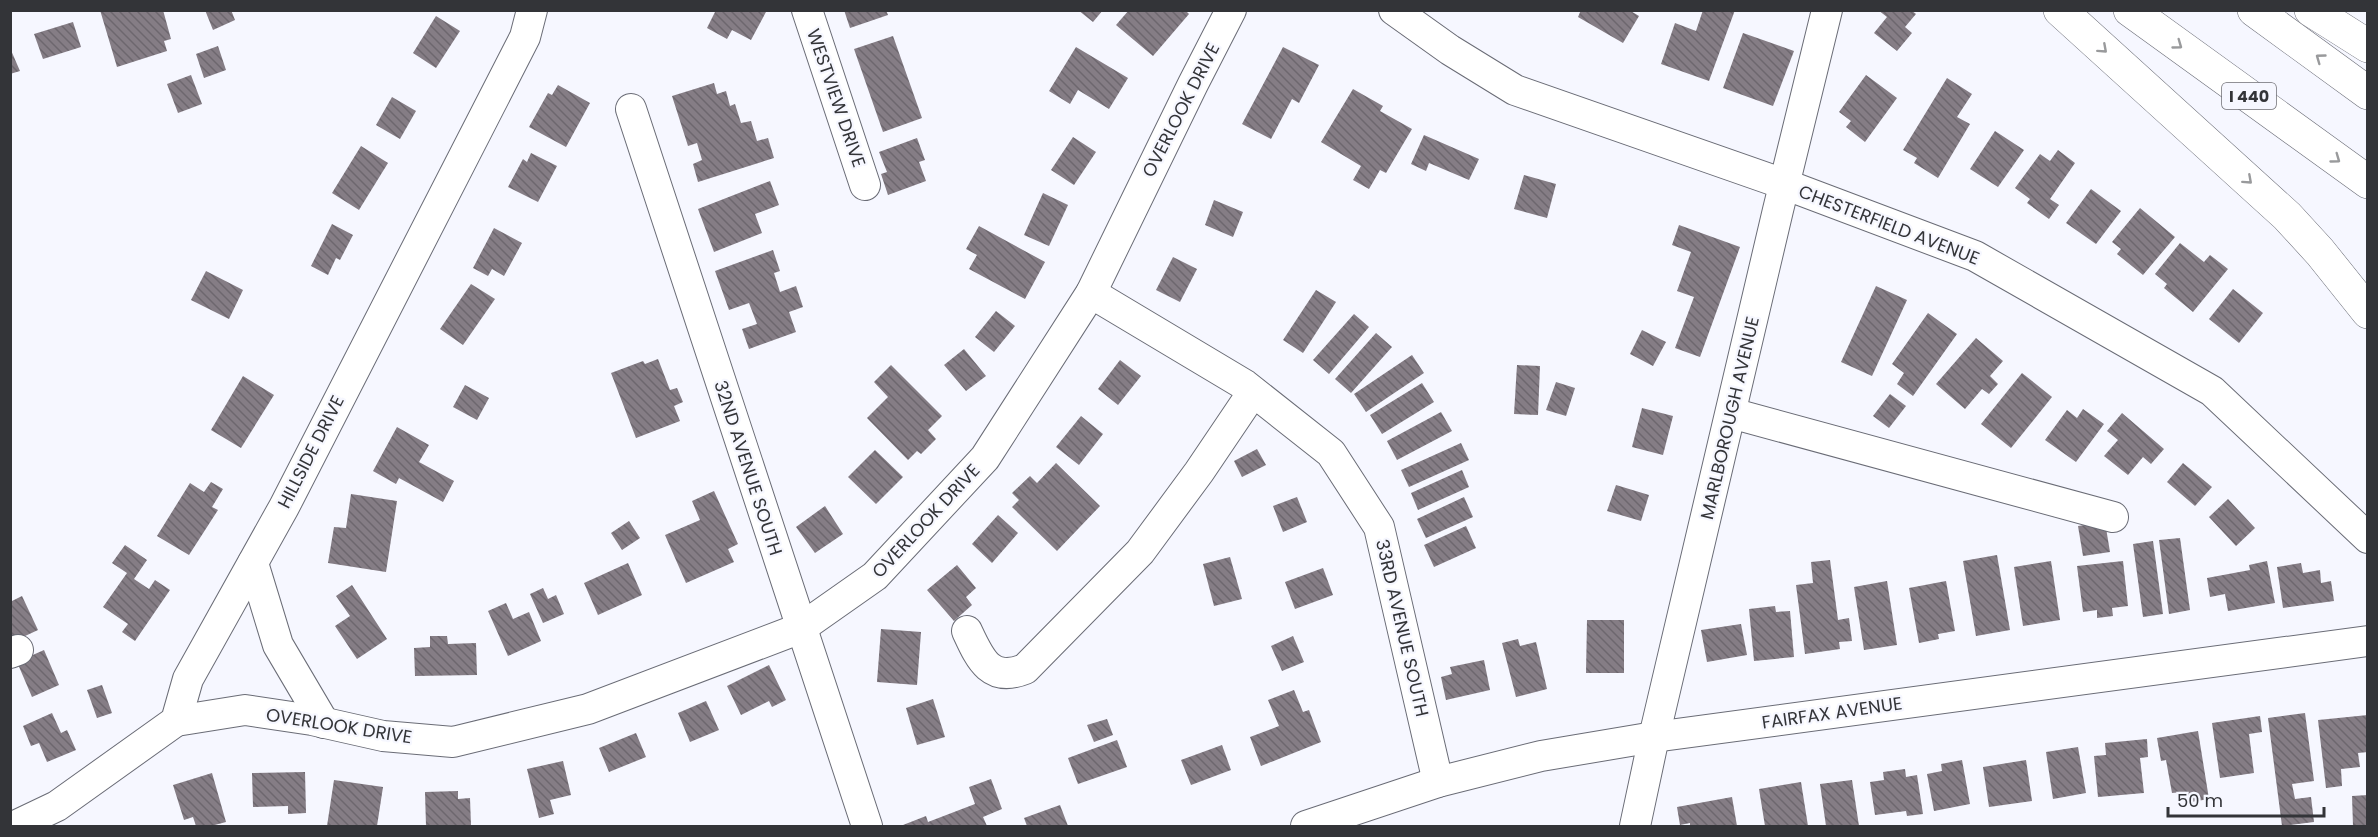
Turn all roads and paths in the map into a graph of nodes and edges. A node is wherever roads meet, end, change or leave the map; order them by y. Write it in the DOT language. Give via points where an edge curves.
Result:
graph roads {
  1 [pos="532,10"];
  2 [pos="807,10"];
  3 [pos="1231,10"];
  4 [pos="1394,10"];
  5 [pos="1827,10"];
  6 [pos="2060,10"];
  7 [pos="2130,10"];
  8 [pos="2254,10"];
  9 [pos="2311,10"];
  10 [pos="2367,46"];
  11 [pos="2367,93"];
  12 [pos="631,109"];
  13 [pos="2367,182"];
  14 [pos="866,184"];
  15 [pos="1784,184"];
  16 [pos="2320,252"];
  17 [pos="1091,293"];
  18 [pos="2367,296"];
  19 [pos="2367,312"];
  20 [pos="1253,392"];
  21 [pos="1731,413"];
  22 [pos="2113,517"];
  23 [pos="2367,538"];
  24 [pos="253,563"];
  25 [pos="801,628"];
  26 [pos="967,631"];
  27 [pos="2367,641"];
  28 [pos="176,722"];
  29 [pos="324,723"];
  30 [pos="1654,737"];
  31 [pos="1438,782"];
  32 [pos="15,826"];
  33 [pos="867,826"];
  34 [pos="1306,826"];
  35 [pos="1635,826"];
  1 -- 24 [label="street, HILLSIDE DRIVE" via="519,47"];
  2 -- 14 [label="street, WESTVIEW DRIVE"];
  3 -- 17 [label="street, OVERLOOK DRIVE"];
  4 -- 15 [label="street, CHESTERFIELD AVENUE" via="1515,90"];
  5 -- 15 [label="street, MARLBOROUGH AVENUE"];
  6 -- 16 [label="highway, one-way" via="2287,216"];
  7 -- 13 [label="highway, I 440, one-way"];
  11 -- 8 [label="highway, one-way"];
  9 -- 10 [label="highway"];
  12 -- 25 [label="street, 32ND AVENUE SOUTH"];
  15 -- 21 [label="street, MARLBOROUGH AVENUE"];
  15 -- 23 [label="street, CHESTERFIELD AVENUE" via="1975,256 2212,391"];
  16 -- 18 [label="highway"];
  16 -- 19 [label="highway"];
  17 -- 20 [label="street, 33RD AVENUE SOUTH"];
  17 -- 25 [label="street, OVERLOOK DRIVE" via="985,458 875,576"];
  20 -- 26 [label="street" via="1140,552 1025,669 1005,674 987,666"];
  20 -- 31 [label="street, 33RD AVENUE SOUTH" via="1331,453 1378,528"];
  21 -- 22 [label="street"];
  21 -- 30 [label="street, MARLBOROUGH AVENUE"];
  24 -- 28 [label="street, HILLSIDE DRIVE" via="188,679"];
  24 -- 29 [label="street" via="278,645"];
  25 -- 29 [label="street, OVERLOOK DRIVE" via="588,709 453,742 384,736"];
  25 -- 33 [label="street, 32ND AVENUE SOUTH"];
  27 -- 30 [label="street, FAIRFAX AVENUE"];
  28 -- 29 [label="street, OVERLOOK DRIVE" via="244,710"];
  28 -- 32 [label="street" via="57,806"];
  30 -- 31 [label="street, FAIRFAX AVENUE" via="1541,756"];
  30 -- 35 [label="street, MARLBOROUGH AVENUE"];
  31 -- 34 [label="street, FAIRFAX AVENUE"];
}
